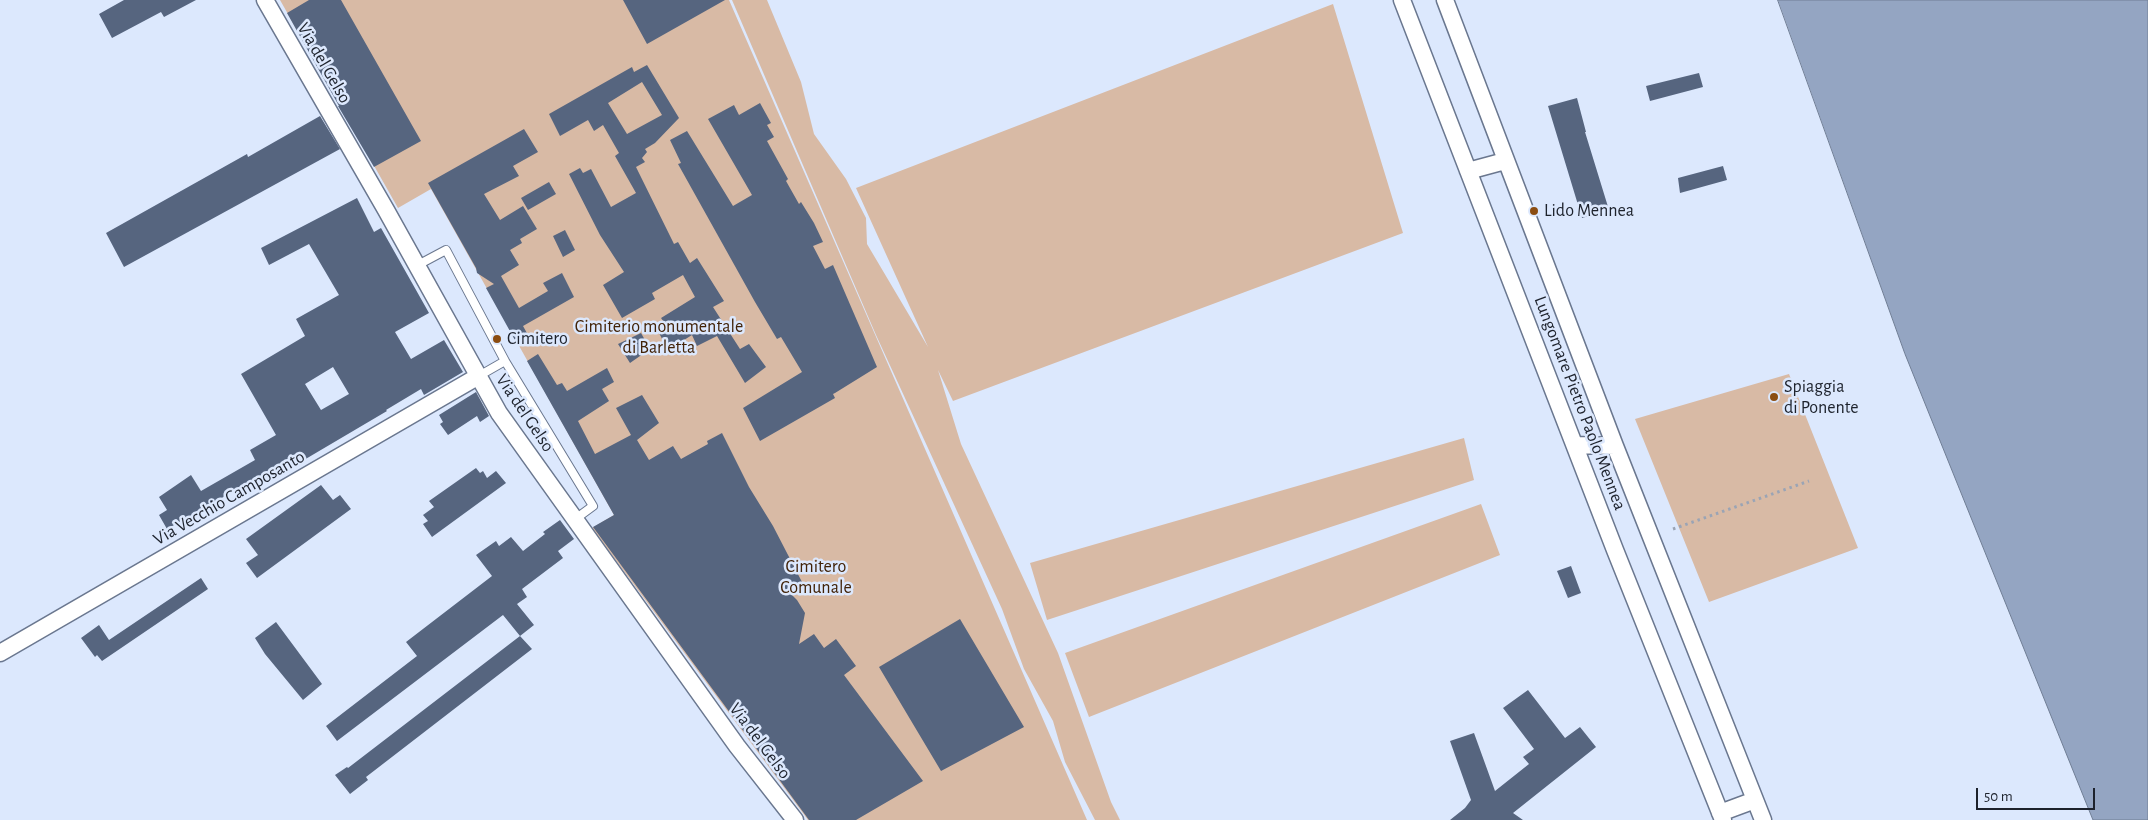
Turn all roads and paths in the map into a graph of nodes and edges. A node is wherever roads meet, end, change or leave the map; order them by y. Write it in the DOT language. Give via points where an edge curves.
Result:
graph roads {
  1 [pos="265,0"];
  2 [pos="1402,0"];
  3 [pos="1445,0"];
  4 [pos="1505,161"];
  5 [pos="1468,171"];
  6 [pos="416,266"];
  7 [pos="506,361"];
  8 [pos="477,377"];
  9 [pos="1575,445"];
  10 [pos="1615,446"];
  11 [pos="1809,481"];
  12 [pos="574,520"];
  13 [pos="1673,529"];
  14 [pos="0,653"];
  15 [pos="1756,800"];
  16 [pos="1722,816"];
  17 [pos="795,820"];
  18 [pos="1763,820"];
  1 -- 6 [label="street, Via del Gelso"];
  2 -- 5 [label="street, Lungomare Pietro Paolo Mennea"];
  3 -- 4 [label="street, Lungomare Pietro Paolo Mennea"];
  4 -- 5 [label="street"];
  4 -- 10 [label="street, Lungomare Pietro Paolo Mennea"];
  5 -- 9 [label="street, Lungomare Pietro Paolo Mennea"];
  6 -- 7 [label="lane" via="446,250"];
  6 -- 8 [label="street, Via del Gelso"];
  7 -- 8 [label="lane"];
  7 -- 12 [label="lane" via="593,506"];
  8 -- 12 [label="street, Via del Gelso"];
  8 -- 14 [label="street, Via Vecchio Camposanto"];
  9 -- 10 [label="street"];
  9 -- 16 [label="street, Lungomare Pietro Paolo Mennea"];
  10 -- 15 [label="street, Lungomare Pietro Paolo Mennea"];
  11 -- 13 [label="path"];
  12 -- 17 [label="street, Via del Gelso" via="737,746"];
  15 -- 16 [label="street"];
  15 -- 18 [label="street, Lungomare Pietro Paolo Mennea"];
}
